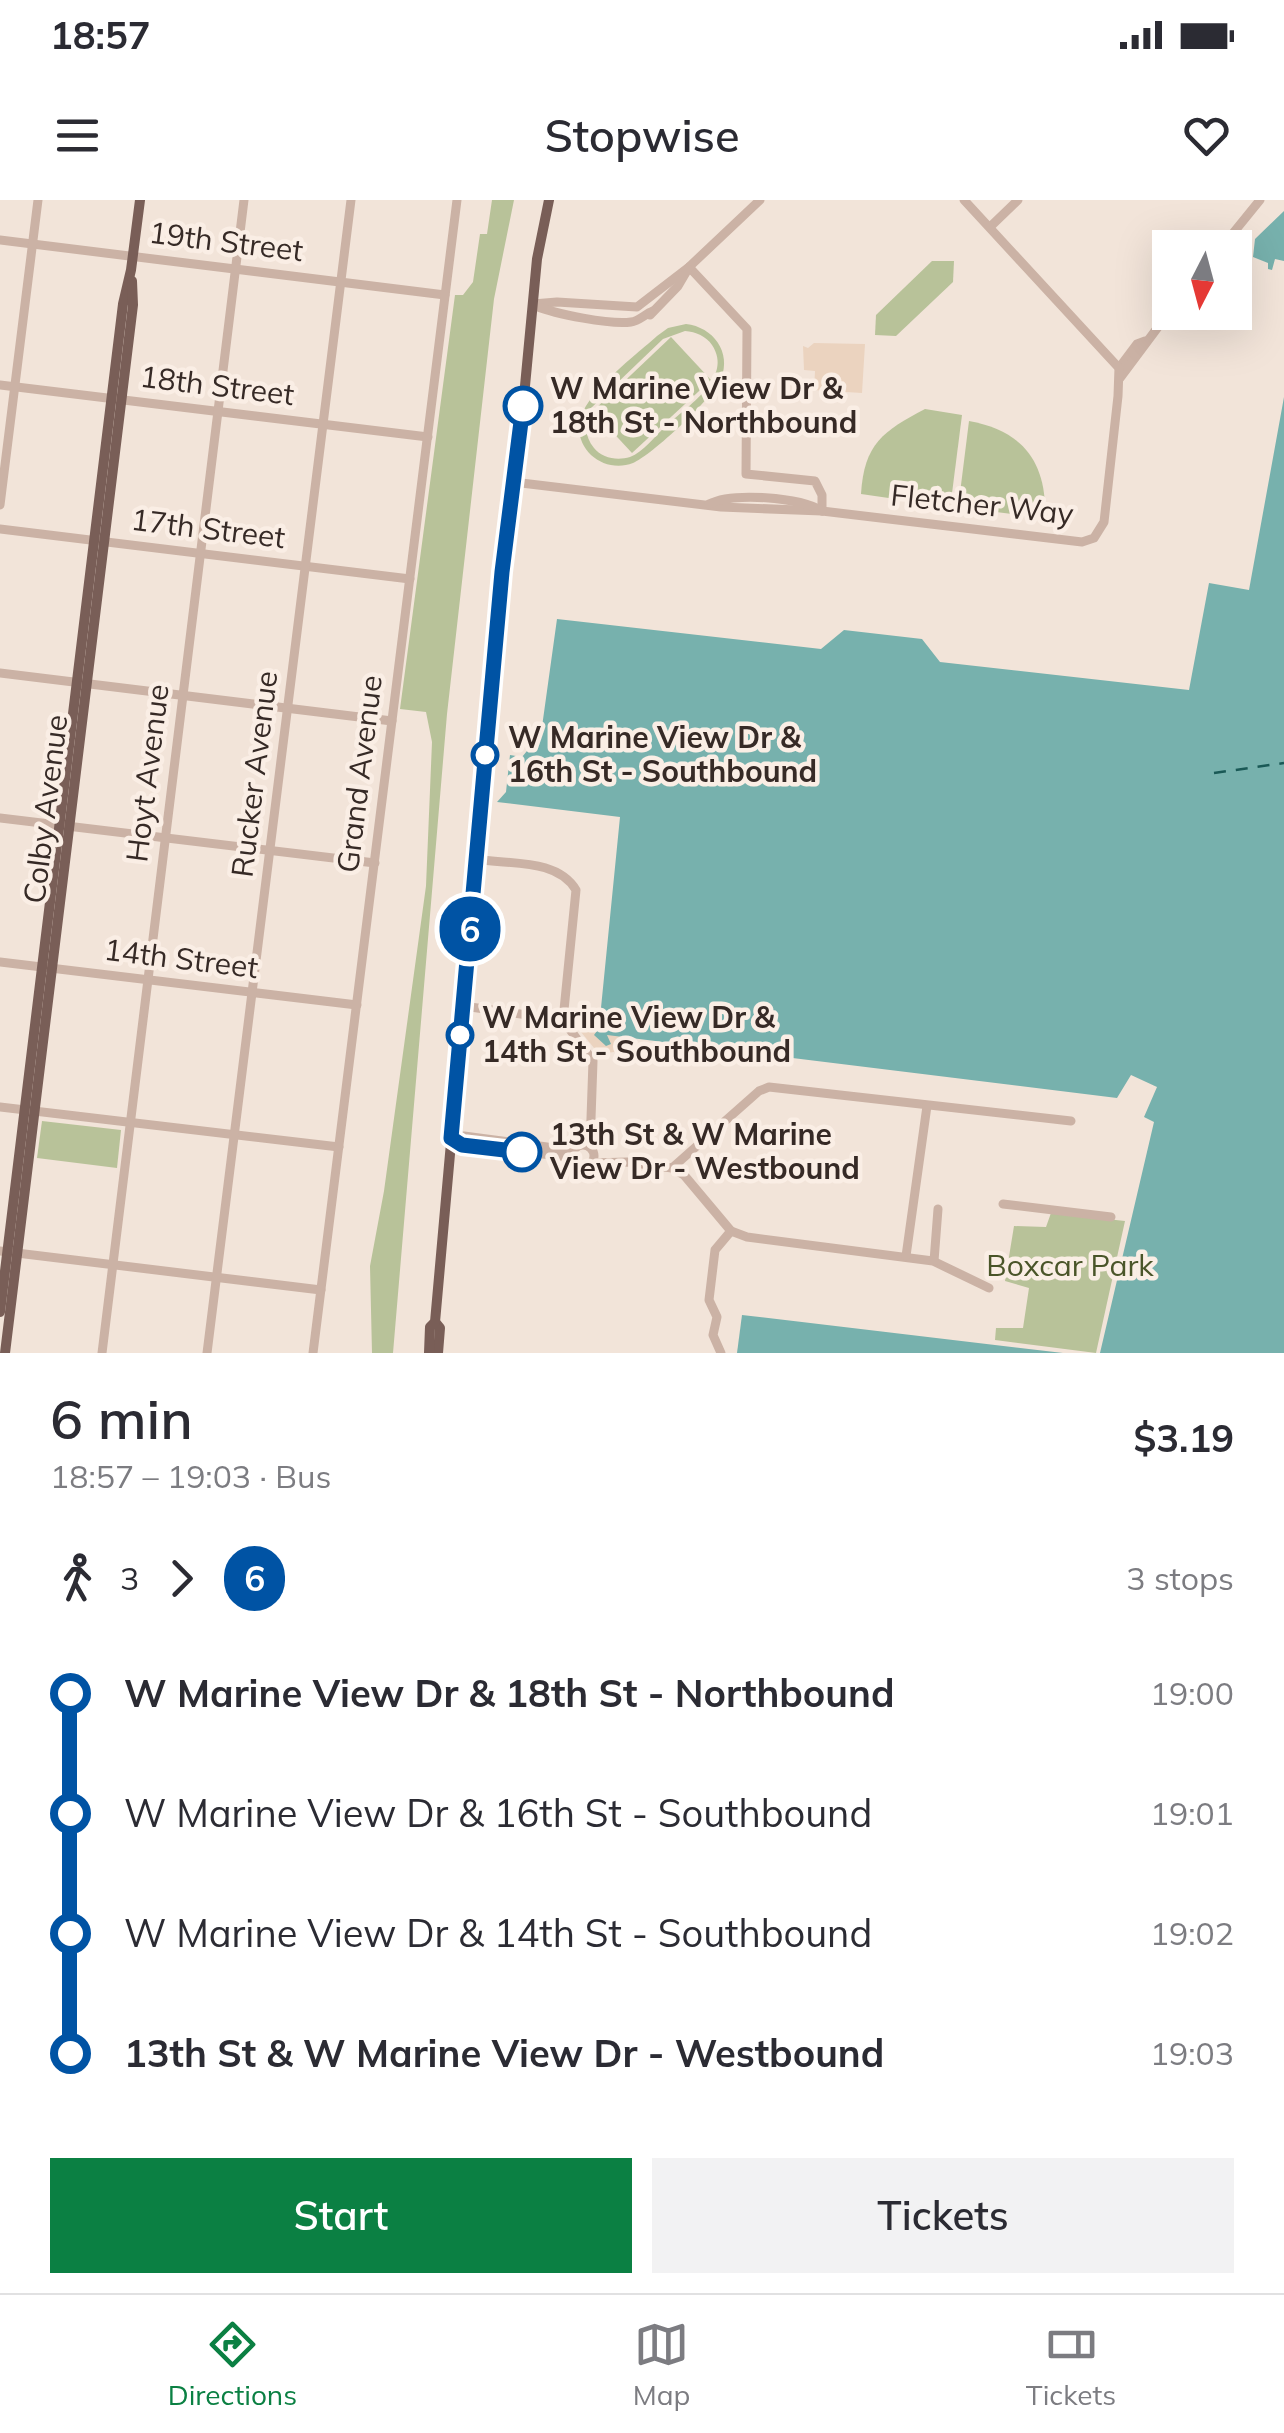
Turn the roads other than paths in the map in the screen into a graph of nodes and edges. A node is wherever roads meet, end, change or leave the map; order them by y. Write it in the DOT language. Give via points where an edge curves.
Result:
graph roads {
  1 [pos="38,200"];
  2 [pos="140,200"];
  3 [pos="244,200"];
  4 [pos="350,200"];
  5 [pos="456,200"];
  6 [pos="549,200"];
  7 [pos="760,200"];
  8 [pos="964,200"];
  9 [pos="1018,200"];
  10 [pos="1260,200"];
  11 [pos="990,227"];
  12 [pos="1236,230"];
  13 [pos="0,240"];
  14 [pos="33,244"];
  15 [pos="133,256"];
  16 [pos="690,267"];
  17 [pos="236,268"];
  18 [pos="340,281"];
  19 [pos="445,295"];
  20 [pos="533,304"];
  21 [pos="1154,330"];
  22 [pos="1119,373"];
  23 [pos="0,385"];
  24 [pos="14,386"];
  25 [pos="116,399"];
  26 [pos="218,411"];
  27 [pos="323,424"];
  28 [pos="428,437"];
  29 [pos="513,482"];
  30 [pos="0,505"];
  31 [pos="822,512"];
  32 [pos="0,529"];
  33 [pos="99,541"];
  34 [pos="200,553"];
  35 [pos="306,566"];
  36 [pos="410,579"];
  37 [pos="0,673"];
  38 [pos="82,683"];
  39 [pos="183,696"];
  40 [pos="288,709"];
  41 [pos="392,721"];
  42 [pos="0,818"];
  43 [pos="64,826"];
  44 [pos="166,838"];
  45 [pos="271,850"];
  46 [pos="476,859"];
  47 [pos="375,863"];
  48 [pos="0,962"];
  49 [pos="47,968"];
  50 [pos="148,979"];
  51 [pos="253,992"];
  52 [pos="357,1005"];
  53 [pos="463,1006"];
  54 [pos="564,1020"];
  55 [pos="0,1106"];
  56 [pos="927,1106"];
  57 [pos="30,1110"];
  58 [pos="131,1122"];
  59 [pos="1071,1122"];
  60 [pos="234,1134"];
  61 [pos="451,1138"];
  62 [pos="339,1147"];
  63 [pos="586,1151"];
  64 [pos="573,1161"];
  65 [pos="672,1168"];
  66 [pos="1003,1204"];
  67 [pos="938,1209"];
  68 [pos="1111,1217"];
  69 [pos="731,1231"];
  70 [pos="8,1252"];
  71 [pos="906,1256"];
  72 [pos="934,1261"];
  73 [pos="113,1264"];
  74 [pos="216,1277"];
  75 [pos="989,1288"];
  76 [pos="320,1290"];
  77 [pos="0,1312"];
  78 [pos="435,1322"];
  79 [pos="5,1353"];
  80 [pos="102,1353"];
  81 [pos="206,1353"];
  82 [pos="313,1353"];
  83 [pos="429,1353"];
  84 [pos="438,1353"];
  85 [pos="721,1353"];
  1 -- 14 [label="street"];
  2 -- 15 [label="main road, Colby Avenue"];
  3 -- 17 [label="street, Hoyt Avenue"];
  4 -- 18 [label="street, Rucker Avenue"];
  5 -- 19 [label="street, Grand Avenue"];
  6 -- 20 [label="main road"];
  7 -- 16 [label="street"];
  8 -- 11 [label="street"];
  9 -- 11 [label="street"];
  10 -- 12 [label="street"];
  11 -- 22 [label="street"];
  13 -- 14 [label="street, 19th Street"];
  14 -- 15 [label="street, 19th Street"];
  14 -- 24 [label="street"];
  15 -- 17 [label="street, 19th Street"];
  15 -- 25 [label="main road, Colby Avenue" via="122,304"];
  16 -- 20 [label="street" via="638,307"];
  16 -- 20 [label="street" via="646,321 631,328"];
  16 -- 31 [label="street" via="747,329 746,474 814,481"];
  17 -- 18 [label="street, 19th Street"];
  17 -- 26 [label="street, Hoyt Avenue"];
  18 -- 19 [label="street, 19th Street"];
  18 -- 27 [label="street, Rucker Avenue"];
  19 -- 28 [label="street, Grand Avenue"];
  20 -- 29 [label="main road"];
  21 -- 22 [label="street"];
  22 -- 31 [label="street, Fletcher Way" via="1104,522 1094,538 1082,542"];
  23 -- 24 [label="street, 18th Street"];
  24 -- 25 [label="street, 18th Street"];
  24 -- 30 [label="street"];
  25 -- 26 [label="street, 18th Street"];
  25 -- 33 [label="main road, Colby Avenue"];
  26 -- 27 [label="street, 18th Street"];
  26 -- 34 [label="street, Hoyt Avenue"];
  27 -- 28 [label="street, 18th Street"];
  27 -- 35 [label="street, Rucker Avenue"];
  28 -- 36 [label="street, Grand Avenue"];
  29 -- 31 [label="street"];
  29 -- 46 [label="main road"];
  32 -- 33 [label="street, 17th Street"];
  33 -- 34 [label="street, 17th Street"];
  33 -- 38 [label="main road, Colby Avenue"];
  34 -- 35 [label="street, 17th Street"];
  34 -- 39 [label="street, Hoyt Avenue"];
  35 -- 36 [label="street, 17th Street"];
  35 -- 40 [label="street, Rucker Avenue"];
  36 -- 41 [label="street, Grand Avenue"];
  37 -- 38 [label="street"];
  38 -- 39 [label="street"];
  38 -- 43 [label="main road, Colby Avenue"];
  39 -- 40 [label="street"];
  39 -- 44 [label="street, Hoyt Avenue"];
  40 -- 41 [label="street"];
  40 -- 45 [label="street, Rucker Avenue"];
  41 -- 47 [label="street, Grand Avenue"];
  42 -- 43 [label="street"];
  43 -- 44 [label="street"];
  43 -- 49 [label="main road, Colby Avenue"];
  44 -- 45 [label="street"];
  44 -- 50 [label="street, Hoyt Avenue"];
  45 -- 47 [label="street"];
  45 -- 51 [label="street, Rucker Avenue"];
  46 -- 53 [label="main road"];
  46 -- 54 [label="street" via="554,869 576,890"];
  47 -- 52 [label="street, Grand Avenue"];
  48 -- 49 [label="street, 14th Street"];
  49 -- 50 [label="street, 14th Street"];
  49 -- 57 [label="main road, Colby Avenue"];
  50 -- 51 [label="street, 14th Street"];
  50 -- 58 [label="street, Hoyt Avenue"];
  51 -- 52 [label="street, 14th Street"];
  51 -- 60 [label="street, Rucker Avenue"];
  52 -- 62 [label="street, Grand Avenue"];
  53 -- 54 [label="street"];
  53 -- 61 [label="main road"];
  54 -- 63 [label="street" via="594,1061"];
  55 -- 57 [label="street"];
  56 -- 59 [label="street"];
  56 -- 65 [label="street" via="769,1086"];
  56 -- 71 [label="street"];
  57 -- 58 [label="street"];
  57 -- 70 [label="main road, Colby Avenue"];
  58 -- 60 [label="street"];
  58 -- 73 [label="street, Hoyt Avenue"];
  60 -- 62 [label="street"];
  60 -- 74 [label="street, Rucker Avenue"];
  61 -- 63 [label="street"];
  61 -- 64 [label="street"];
  61 -- 78 [label="main road"];
  62 -- 76 [label="street, Grand Avenue"];
  63 -- 64 [label="street"];
  63 -- 64 [label="street" via="581,1167"];
  63 -- 65 [label="street"];
  65 -- 69 [label="street"];
  66 -- 68 [label="street"];
  67 -- 72 [label="street"];
  69 -- 71 [label="street"];
  69 -- 85 [label="street" via="716,1250 709,1300"];
  70 -- 73 [label="street"];
  70 -- 77 [label="main road, Colby Avenue"];
  70 -- 79 [label="main road, Colby Avenue"];
  71 -- 72 [label="street"];
  72 -- 75 [label="street"];
  73 -- 74 [label="street"];
  73 -- 80 [label="street, Hoyt Avenue"];
  74 -- 76 [label="street"];
  74 -- 81 [label="street, Rucker Avenue"];
  76 -- 82 [label="street, Grand Avenue"];
  78 -- 83 [label="main road"];
  78 -- 84 [label="main road"];
}
